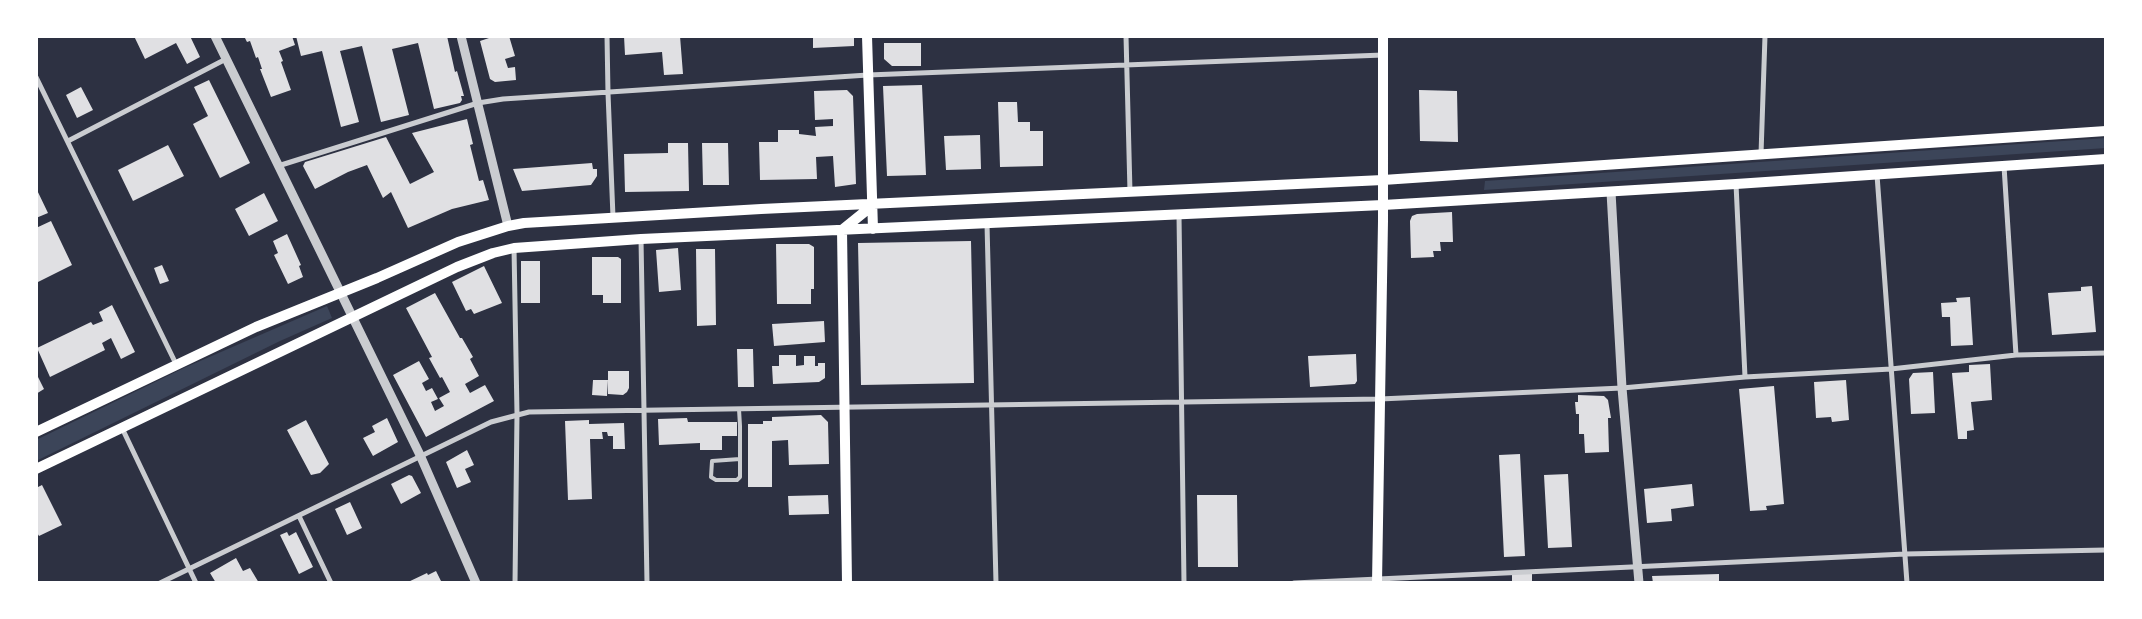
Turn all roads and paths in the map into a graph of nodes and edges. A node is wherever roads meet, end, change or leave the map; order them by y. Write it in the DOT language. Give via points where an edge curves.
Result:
graph roads {
  1 [pos="215,36"];
  2 [pos="461,36"];
  3 [pos="607,36"];
  4 [pos="867,36"];
  5 [pos="1126,36"];
  6 [pos="1382,36"];
  7 [pos="1765,36"];
  8 [pos="1383,55"];
  9 [pos="226,59"];
  10 [pos="1126,66"];
  11 [pos="868,75"];
  12 [pos="36,77"];
  13 [pos="608,93"];
  14 [pos="478,103"];
  15 [pos="2106,131"];
  16 [pos="68,141"];
  17 [pos="1761,154"];
  18 [pos="2106,159"];
  19 [pos="278,166"];
  20 [pos="2004,166"];
  21 [pos="1877,175"];
  22 [pos="1383,180"];
  23 [pos="1736,184"];
  24 [pos="1130,192"];
  25 [pos="1610,192"];
  26 [pos="873,204"];
  27 [pos="1383,205"];
  28 [pos="1178,215"];
  29 [pos="613,217"];
  30 [pos="988,224"];
  31 [pos="508,226"];
  32 [pos="873,229"];
  33 [pos="842,230"];
  34 [pos="641,239"];
  35 [pos="514,248"];
  36 [pos="340,293"];
  37 [pos="352,318"];
  38 [pos="2106,352"];
  39 [pos="2016,355"];
  40 [pos="176,364"];
  41 [pos="1891,369"];
  42 [pos="1745,377"];
  43 [pos="1622,388"];
  44 [pos="1380,398"];
  45 [pos="1182,402"];
  46 [pos="991,405"];
  47 [pos="844,407"];
  48 [pos="739,409"];
  49 [pos="644,410"];
  50 [pos="517,414"];
  51 [pos="122,428"];
  52 [pos="36,432"];
  53 [pos="420,455"];
  54 [pos="740,459"];
  55 [pos="36,469"];
  56 [pos="299,516"];
  57 [pos="2106,550"];
  58 [pos="1905,554"];
  59 [pos="1638,565"];
  60 [pos="189,569"];
  61 [pos="1377,581"];
  62 [pos="160,583"];
  63 [pos="196,583"];
  64 [pos="331,583"];
  65 [pos="476,583"];
  66 [pos="514,583"];
  67 [pos="647,583"];
  68 [pos="847,583"];
  69 [pos="996,583"];
  70 [pos="1184,583"];
  71 [pos="1294,583"];
  72 [pos="1639,583"];
  73 [pos="1907,583"];
  1 -- 9 [label="street"];
  2 -- 14 [label="street"];
  3 -- 13 [label="street"];
  4 -- 11 [label="main road"];
  5 -- 10 [label="street"];
  6 -- 8 [label="main road"];
  7 -- 17 [label="street"];
  8 -- 10 [label="street"];
  8 -- 22 [label="main road"];
  9 -- 16 [label="street"];
  9 -- 19 [label="street"];
  10 -- 11 [label="street"];
  10 -- 24 [label="street"];
  11 -- 13 [label="street"];
  11 -- 26 [label="main road"];
  12 -- 16 [label="street"];
  13 -- 14 [label="street"];
  13 -- 29 [label="street"];
  14 -- 19 [label="street"];
  14 -- 31 [label="street"];
  15 -- 17 [label="main road"];
  16 -- 40 [label="street"];
  17 -- 22 [label="main road"];
  18 -- 20 [label="main road"];
  19 -- 36 [label="street"];
  20 -- 21 [label="main road"];
  20 -- 39 [label="street"];
  21 -- 23 [label="main road"];
  21 -- 41 [label="street"];
  22 -- 24 [label="main road"];
  22 -- 27 [label="main road"];
  23 -- 25 [label="main road"];
  23 -- 42 [label="street"];
  24 -- 26 [label="main road"];
  25 -- 27 [label="main road"];
  25 -- 43 [label="street"];
  26 -- 29 [label="main road"];
  26 -- 32 [label="main road"];
  26 -- 33 [label="main road"];
  27 -- 28 [label="main road"];
  27 -- 44 [label="main road"];
  28 -- 30 [label="main road"];
  28 -- 45 [label="street"];
  29 -- 31 [label="main road"];
  30 -- 32 [label="main road"];
  30 -- 46 [label="street"];
  31 -- 36 [label="main road" via="458,242"];
  32 -- 33 [label="main road"];
  33 -- 34 [label="main road"];
  33 -- 47 [label="main road"];
  34 -- 35 [label="main road"];
  34 -- 49 [label="street"];
  35 -- 37 [label="main road" via="456,267"];
  35 -- 50 [label="street"];
  36 -- 37 [label="street"];
  36 -- 40 [label="main road"];
  37 -- 51 [label="main road"];
  37 -- 53 [label="street"];
  38 -- 39 [label="street"];
  39 -- 41 [label="street"];
  40 -- 52 [label="main road"];
  41 -- 42 [label="street"];
  41 -- 58 [label="street"];
  42 -- 43 [label="street"];
  43 -- 44 [label="street"];
  43 -- 59 [label="street"];
  44 -- 45 [label="street"];
  44 -- 61 [label="main road"];
  45 -- 46 [label="street"];
  45 -- 70 [label="street"];
  46 -- 47 [label="street"];
  46 -- 69 [label="street"];
  47 -- 48 [label="street"];
  47 -- 68 [label="main road"];
  48 -- 49 [label="street"];
  48 -- 54 [label="lane"];
  49 -- 50 [label="street"];
  49 -- 67 [label="street"];
  50 -- 53 [label="street"];
  50 -- 66 [label="street"];
  51 -- 55 [label="main road"];
  51 -- 60 [label="street"];
  53 -- 56 [label="street"];
  53 -- 65 [label="street"];
  54 -- 54 [label="lane" via="739,479 716,480 711,477 710,463 714,459"];
  56 -- 60 [label="street"];
  56 -- 64 [label="street"];
  57 -- 58 [label="street"];
  58 -- 59 [label="street"];
  58 -- 73 [label="street"];
  59 -- 61 [label="street"];
  59 -- 72 [label="street"];
  60 -- 62 [label="street"];
  60 -- 63 [label="street"];
  61 -- 71 [label="street"];
}
